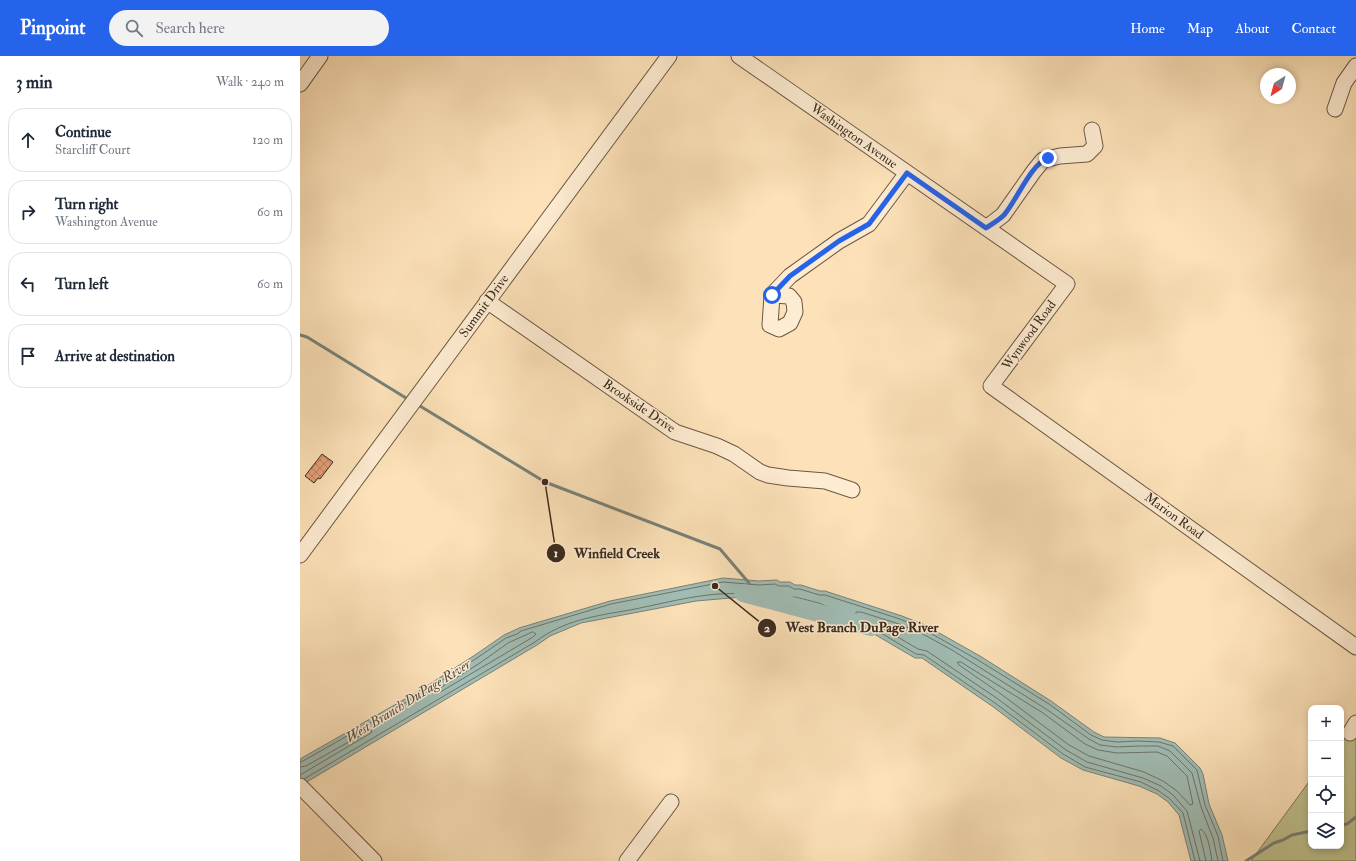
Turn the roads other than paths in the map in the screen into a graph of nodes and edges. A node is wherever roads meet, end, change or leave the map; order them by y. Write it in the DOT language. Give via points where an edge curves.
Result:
graph roads {
  1 [pos="320,56"];
  2 [pos="669,56"];
  3 [pos="739,56"];
  4 [pos="1356,66"];
  5 [pos="300,84"];
  6 [pos="1335,109"];
  7 [pos="1092,130"];
  8 [pos="907,173"];
  9 [pos="991,231"];
  10 [pos="1067,284"];
  11 [pos="772,295"];
  12 [pos="487,301"];
  13 [pos="991,386"];
  14 [pos="852,490"];
  15 [pos="300,555"];
  16 [pos="1356,647"];
  17 [pos="305,792"];
  18 [pos="670,802"];
  19 [pos="374,861"];
  20 [pos="627,861"];
  1 -- 5 [label="street"];
  2 -- 12 [label="street, Summit Drive"];
  3 -- 8 [label="street, Washington Avenue"];
  4 -- 6 [label="street" via="1344,83"];
  7 -- 9 [label="street" via="1095,146 1091,151 1087,154 1043,160"];
  8 -- 9 [label="street, Washington Avenue"];
  8 -- 11 [label="street" via="869,224 839,241 790,276"];
  9 -- 10 [label="street, Washington Avenue"];
  10 -- 13 [label="street, Wynwood Road"];
  12 -- 14 [label="street, Brookside Drive" via="676,432 717,446 768,475 824,481"];
  12 -- 15 [label="street, Summit Drive"];
  13 -- 16 [label="street, Marion Road"];
  17 -- 19 [label="street"];
  18 -- 20 [label="street"];
}
